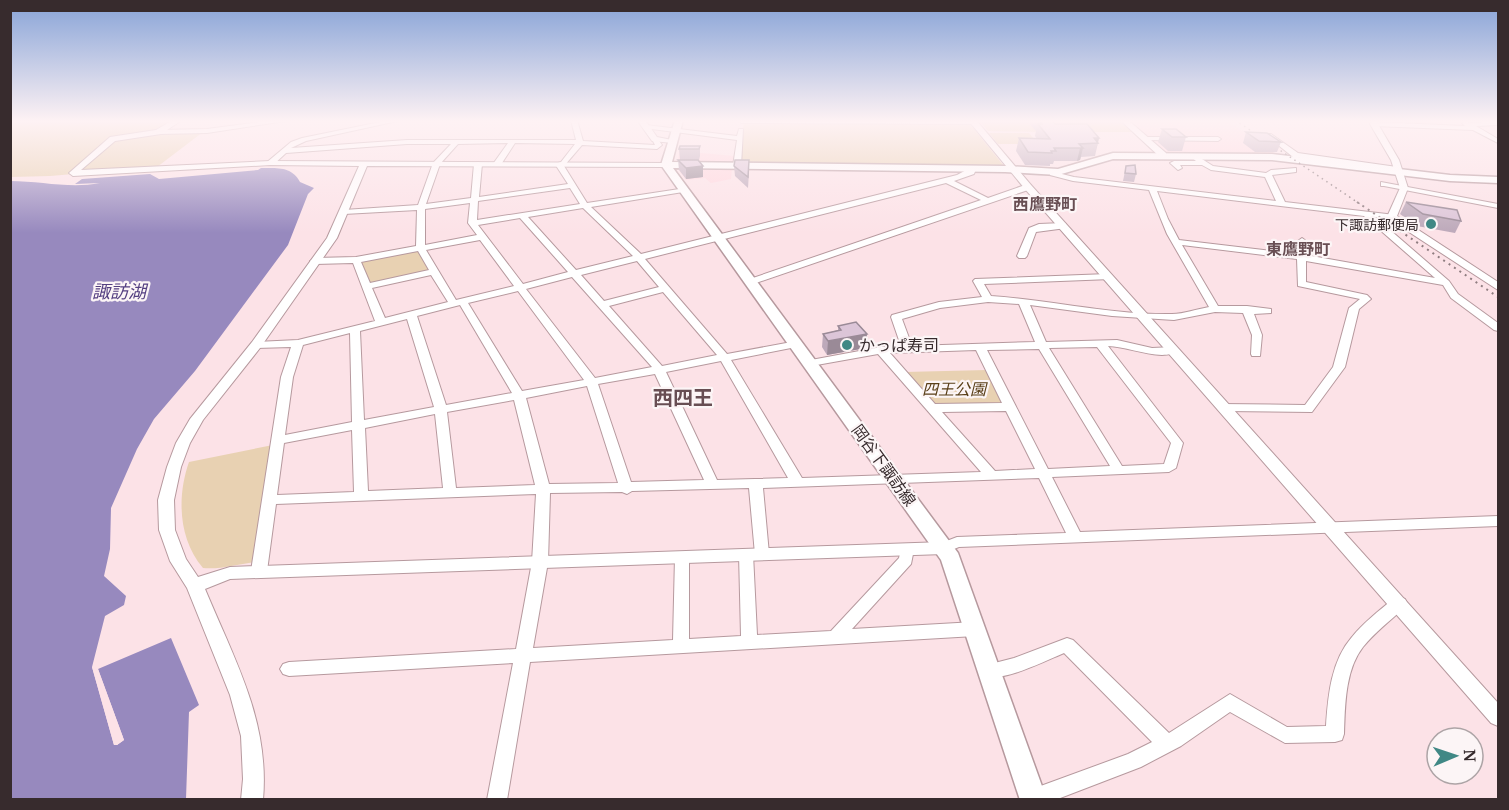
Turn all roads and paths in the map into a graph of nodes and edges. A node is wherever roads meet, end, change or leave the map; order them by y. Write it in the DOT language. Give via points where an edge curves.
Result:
graph roads {
  1 [pos="90,158"];
  2 [pos="277,158"];
  3 [pos="442,158"];
  4 [pos="501,158"];
  5 [pos="567,158"];
  6 [pos="668,158"];
  7 [pos="738,158"];
  8 [pos="1003,158"];
  9 [pos="1101,158"];
  10 [pos="1197,158"];
  11 [pos="1287,158"];
  12 [pos="1315,158"];
  13 [pos="1394,158"];
  14 [pos="270,163"];
  15 [pos="365,163"];
  16 [pos="437,163"];
  17 [pos="1207,163"];
  18 [pos="478,164"];
  19 [pos="497,164"];
  20 [pos="561,164"];
  21 [pos="666,165"];
  22 [pos="737,166"];
  23 [pos="1178,168"];
  24 [pos="972,169"];
  25 [pos="1013,170"];
  26 [pos="1293,170"];
  27 [pos="1397,170"];
  28 [pos="1053,173"];
  29 [pos="1268,175"];
  30 [pos="947,180"];
  31 [pos="1498,180"];
  32 [pos="1384,184"];
  33 [pos="571,186"];
  34 [pos="1028,187"];
  35 [pos="1152,188"];
  36 [pos="1404,188"];
  37 [pos="683,190"];
  38 [pos="474,199"];
  39 [pos="988,201"];
  40 [pos="1282,204"];
  41 [pos="585,206"];
  42 [pos="1498,206"];
  43 [pos="421,207"];
  44 [pos="344,212"];
  45 [pos="1366,214"];
  46 [pos="522,215"];
  47 [pos="1392,217"];
  48 [pos="472,223"];
  49 [pos="1063,226"];
  50 [pos="482,237"];
  51 [pos="717,237"];
  52 [pos="1264,240"];
  53 [pos="1177,242"];
  54 [pos="1302,242"];
  55 [pos="420,248"];
  56 [pos="1268,254"];
  57 [pos="638,256"];
  58 [pos="1022,256"];
  59 [pos="1300,257"];
  60 [pos="356,260"];
  61 [pos="315,261"];
  62 [pos="432,272"];
  63 [pos="573,273"];
  64 [pos="1108,277"];
  65 [pos="750,282"];
  66 [pos="1446,284"];
  67 [pos="520,286"];
  68 [pos="366,287"];
  69 [pos="1498,287"];
  70 [pos="666,288"];
  71 [pos="988,299"];
  72 [pos="1023,301"];
  73 [pos="457,302"];
  74 [pos="602,305"];
  75 [pos="1215,309"];
  76 [pos="1247,309"];
  77 [pos="1267,311"];
  78 [pos="411,314"];
  79 [pos="1144,316"];
  80 [pos="381,322"];
  81 [pos="356,328"];
  82 [pos="1498,328"];
  83 [pos="298,343"];
  84 [pos="1100,343"];
  85 [pos="797,344"];
  86 [pos="256,345"];
  87 [pos="1041,345"];
  88 [pos="981,347"];
  89 [pos="908,349"];
  90 [pos="1174,350"];
  91 [pos="881,351"];
  92 [pos="1256,354"];
  93 [pos="724,357"];
  94 [pos="812,363"];
  95 [pos="659,369"];
  96 [pos="591,381"];
  97 [pos="519,395"];
  98 [pos="1009,407"];
  99 [pos="1224,407"];
  100 [pos="933,408"];
  101 [pos="441,409"];
  102 [pos="358,424"];
  103 [pos="276,440"];
  104 [pos="1119,471"];
  105 [pos="1044,474"];
  106 [pos="992,476"];
  107 [pos="894,480"];
  108 [pos="798,483"];
  109 [pos="713,485"];
  110 [pos="756,485"];
  111 [pos="543,489"];
  112 [pos="627,489"];
  113 [pos="450,494"];
  114 [pos="361,497"];
  115 [pos="269,500"];
  116 [pos="1498,521"];
  117 [pos="1332,527"];
  118 [pos="1074,536"];
  119 [pos="944,548"];
  120 [pos="907,549"];
  121 [pos="754,554"];
  122 [pos="682,557"];
  123 [pos="540,562"];
  124 [pos="259,571"];
  125 [pos="195,586"];
  126 [pos="1399,603"];
  127 [pos="975,630"];
  128 [pos="836,637"];
  129 [pos="749,642"];
  130 [pos="681,646"];
  131 [pos="524,655"];
  132 [pos="289,669"];
  133 [pos="989,671"];
  134 [pos="1498,717"];
  135 [pos="1167,744"];
  136 [pos="1034,799"];
  137 [pos="252,800"];
  138 [pos="497,800"];
  1 -- 14 [label="street" via="73,173"];
  2 -- 14 [label="street"];
  3 -- 16 [label="street"];
  4 -- 19 [label="street"];
  5 -- 20 [label="street"];
  6 -- 21 [label="main road"];
  7 -- 22 [label="street"];
  8 -- 25 [label="street"];
  9 -- 28 [label="main road"];
  10 -- 17 [label="street"];
  11 -- 27 [label="main road"];
  12 -- 27 [label="street"];
  13 -- 27 [label="street"];
  14 -- 15 [label="street"];
  15 -- 16 [label="street"];
  15 -- 44 [label="street"];
  16 -- 18 [label="street"];
  16 -- 43 [label="street"];
  17 -- 23 [label="street" via="1174,163"];
  17 -- 29 [label="street" via="1211,168"];
  18 -- 19 [label="street"];
  18 -- 38 [label="street"];
  19 -- 20 [label="street"];
  20 -- 21 [label="street"];
  20 -- 33 [label="street"];
  21 -- 22 [label="main road"];
  21 -- 37 [label="main road, 岡谷下諏訪線"];
  22 -- 24 [label="main road"];
  24 -- 25 [label="main road"];
  24 -- 30 [label="street"];
  25 -- 28 [label="main road"];
  25 -- 34 [label="street"];
  26 -- 29 [label="street"];
  27 -- 31 [label="main road"];
  27 -- 36 [label="street"];
  28 -- 35 [label="street"];
  29 -- 40 [label="street"];
  30 -- 39 [label="street"];
  30 -- 51 [label="street"];
  32 -- 36 [label="street"];
  33 -- 38 [label="street"];
  33 -- 41 [label="street"];
  34 -- 39 [label="street"];
  34 -- 49 [label="street"];
  35 -- 40 [label="street"];
  35 -- 53 [label="street" via="1156,208"];
  36 -- 42 [label="street"];
  36 -- 47 [label="street"];
  37 -- 41 [label="street"];
  37 -- 51 [label="main road, 岡谷下諏訪線"];
  38 -- 43 [label="street"];
  38 -- 48 [label="street"];
  39 -- 65 [label="street"];
  40 -- 45 [label="street"];
  41 -- 46 [label="street"];
  41 -- 57 [label="street"];
  43 -- 44 [label="street"];
  43 -- 55 [label="street"];
  44 -- 61 [label="street"];
  45 -- 47 [label="street"];
  45 -- 66 [label="street"];
  46 -- 48 [label="street"];
  46 -- 63 [label="street"];
  47 -- 69 [label="street"];
  48 -- 50 [label="street"];
  49 -- 58 [label="street" via="1032,230"];
  49 -- 64 [label="street"];
  50 -- 55 [label="street"];
  50 -- 67 [label="street"];
  51 -- 57 [label="street"];
  51 -- 65 [label="main road, 岡谷下諏訪線"];
  52 -- 56 [label="street"];
  53 -- 56 [label="street"];
  53 -- 75 [label="street"];
  54 -- 59 [label="street"];
  55 -- 60 [label="street"];
  55 -- 62 [label="street"];
  56 -- 59 [label="street"];
  57 -- 63 [label="street"];
  57 -- 70 [label="street"];
  59 -- 66 [label="street"];
  59 -- 99 [label="street" via="1301,284 1366,299 1354,308 1339,367 1308,409"];
  60 -- 61 [label="street"];
  60 -- 68 [label="street"];
  61 -- 86 [label="street"];
  62 -- 68 [label="street"];
  62 -- 73 [label="street"];
  63 -- 67 [label="street"];
  63 -- 74 [label="street"];
  64 -- 71 [label="street" via="978,281"];
  64 -- 79 [label="street"];
  65 -- 85 [label="main road, 岡谷下諏訪線"];
  66 -- 82 [label="street" via="1454,296"];
  67 -- 73 [label="street"];
  67 -- 96 [label="street"];
  68 -- 80 [label="street"];
  70 -- 74 [label="street"];
  70 -- 93 [label="street"];
  71 -- 72 [label="street"];
  71 -- 89 [label="street" via="939,305 896,317"];
  72 -- 79 [label="street"];
  72 -- 87 [label="street"];
  73 -- 78 [label="street"];
  73 -- 97 [label="street"];
  74 -- 95 [label="street"];
  75 -- 76 [label="street"];
  75 -- 79 [label="street" via="1174,317"];
  76 -- 77 [label="street"];
  76 -- 92 [label="street" via="1257,335"];
  78 -- 80 [label="street"];
  78 -- 101 [label="street"];
  79 -- 90 [label="street"];
  80 -- 81 [label="street"];
  81 -- 83 [label="street"];
  81 -- 102 [label="street"];
  83 -- 86 [label="street"];
  83 -- 103 [label="street" via="287,376"];
  84 -- 87 [label="street"];
  84 -- 90 [label="street" via="1152,351"];
  84 -- 104 [label="street" via="1177,443 1169,468"];
  85 -- 93 [label="street"];
  85 -- 94 [label="main road, 岡谷下諏訪線"];
  86 -- 125 [label="street" via="197,419 174,467 166,500 167,530 178,561"];
  87 -- 88 [label="street"];
  87 -- 104 [label="street"];
  88 -- 89 [label="street"];
  88 -- 98 [label="street"];
  89 -- 91 [label="street"];
  90 -- 99 [label="street"];
  91 -- 94 [label="street"];
  91 -- 100 [label="street"];
  93 -- 95 [label="street"];
  93 -- 108 [label="street"];
  94 -- 107 [label="main road, 岡谷下諏訪線"];
  95 -- 96 [label="street"];
  95 -- 109 [label="street"];
  96 -- 97 [label="street"];
  96 -- 112 [label="street"];
  97 -- 101 [label="street"];
  97 -- 111 [label="street"];
  98 -- 100 [label="street"];
  98 -- 105 [label="street"];
  99 -- 117 [label="street"];
  100 -- 106 [label="street"];
  101 -- 102 [label="street"];
  101 -- 113 [label="street"];
  102 -- 103 [label="street"];
  102 -- 114 [label="street"];
  103 -- 115 [label="street"];
  104 -- 105 [label="street"];
  105 -- 106 [label="street"];
  105 -- 118 [label="street"];
  106 -- 107 [label="street"];
  107 -- 108 [label="street"];
  107 -- 119 [label="main road, 岡谷下諏訪線"];
  108 -- 110 [label="street"];
  109 -- 110 [label="street"];
  109 -- 112 [label="street"];
  110 -- 121 [label="street"];
  111 -- 112 [label="street"];
  111 -- 113 [label="street"];
  111 -- 123 [label="street"];
  113 -- 114 [label="street"];
  114 -- 115 [label="street"];
  115 -- 124 [label="street"];
  116 -- 117 [label="street"];
  117 -- 118 [label="street"];
  117 -- 126 [label="street"];
  118 -- 119 [label="street" via="957,542"];
  119 -- 120 [label="street"];
  119 -- 127 [label="main road, 岡谷下諏訪線" via="951,558"];
  120 -- 121 [label="street"];
  120 -- 128 [label="street" via="906,560"];
  121 -- 122 [label="street"];
  121 -- 129 [label="street"];
  122 -- 123 [label="street"];
  122 -- 130 [label="street"];
  123 -- 124 [label="street"];
  123 -- 131 [label="street"];
  124 -- 125 [label="street" via="230,573"];
  125 -- 137 [label="street" via="240,696 251,736"];
  126 -- 134 [label="street"];
  126 -- 135 [label="street" via="1355,644 1342,674 1335,734 1285,735 1230,702"];
  127 -- 128 [label="street"];
  127 -- 133 [label="main road, 岡谷下諏訪線"];
  128 -- 129 [label="street"];
  129 -- 130 [label="street"];
  130 -- 131 [label="street"];
  131 -- 132 [label="street"];
  131 -- 138 [label="street"];
  133 -- 135 [label="street" via="1067,645"];
  133 -- 136 [label="main road, 岡谷下諏訪線"];
  135 -- 136 [label="street" via="1134,761"];
}
